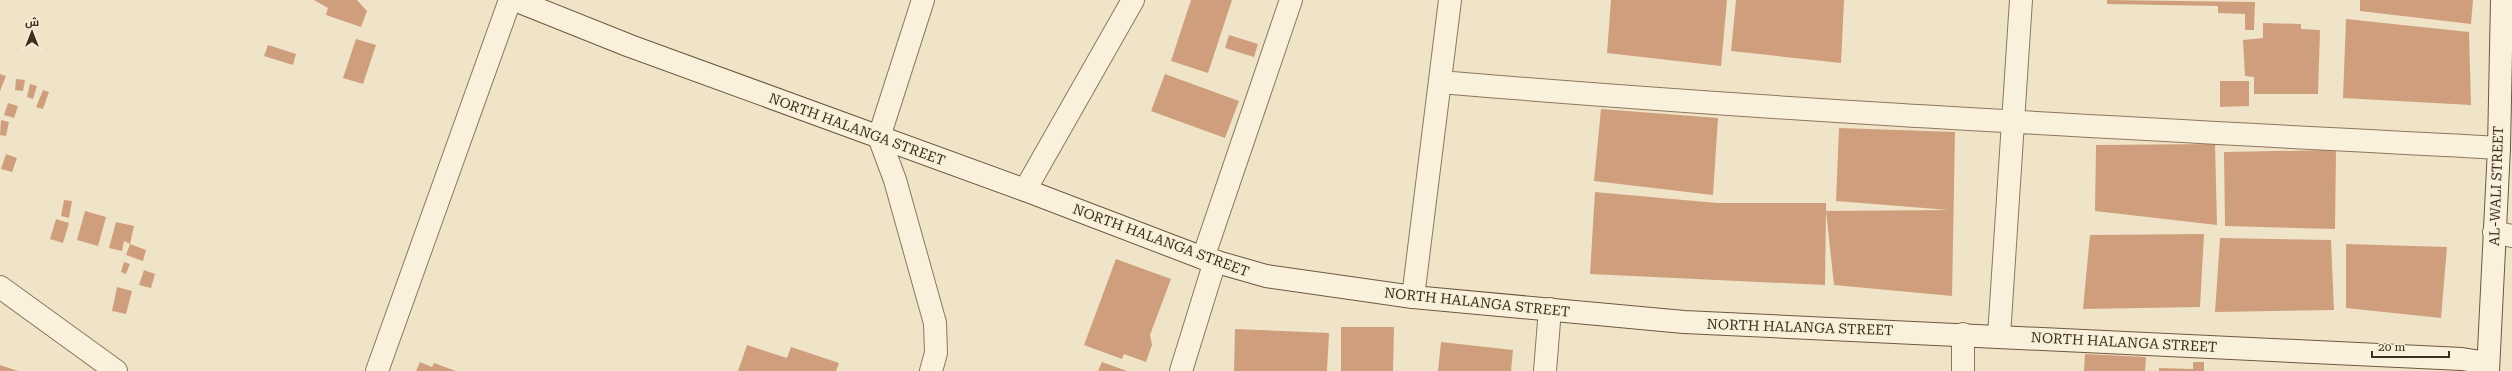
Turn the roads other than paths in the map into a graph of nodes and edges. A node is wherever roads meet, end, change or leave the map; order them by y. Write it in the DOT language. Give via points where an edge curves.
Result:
graph roads {
  1 [pos="510,0"];
  2 [pos="515,0"];
  3 [pos="923,0"];
  4 [pos="1133,0"];
  5 [pos="1291,0"];
  6 [pos="1450,0"];
  7 [pos="2021,0"];
  8 [pos="2502,0"];
  9 [pos="2506,53"];
  10 [pos="1440,82"];
  11 [pos="2013,122"];
  12 [pos="879,137"];
  13 [pos="2498,148"];
  14 [pos="1025,190"];
  15 [pos="2503,234"];
  16 [pos="1209,259"];
  17 [pos="0,287"];
  18 [pos="1413,296"];
  19 [pos="1550,309"];
  20 [pos="1963,334"];
  21 [pos="1999,336"];
  22 [pos="2488,367"];
  23 [pos="116,371"];
  24 [pos="378,371"];
  25 [pos="931,371"];
  26 [pos="1181,371"];
  27 [pos="1545,371"];
  28 [pos="1963,371"];
  1 -- 24 [label="street"];
  2 -- 12 [label="street, NORTH HALANGA STREET" via="630,46"];
  3 -- 12 [label="street"];
  4 -- 14 [label="street"];
  5 -- 16 [label="street"];
  6 -- 10 [label="street"];
  7 -- 11 [label="street"];
  8 -- 9 [label="street, AL-WALI STREET"];
  9 -- 13 [label="street, AL-WALI STREET"];
  10 -- 11 [label="street"];
  10 -- 18 [label="street"];
  11 -- 13 [label="street"];
  11 -- 21 [label="street"];
  12 -- 14 [label="street, NORTH HALANGA STREET"];
  12 -- 25 [label="street" via="895,180 935,323 936,353"];
  13 -- 15 [label="street, AL-WALI STREET"];
  14 -- 16 [label="street, NORTH HALANGA STREET"];
  15 -- 22 [label="street, AL-WALI STREET"];
  16 -- 18 [label="street, NORTH HALANGA STREET" via="1266,276"];
  16 -- 26 [label="street"];
  17 -- 23 [label="street"];
  18 -- 19 [label="street, NORTH HALANGA STREET"];
  19 -- 20 [label="street, NORTH HALANGA STREET" via="1684,322"];
  19 -- 27 [label="street"];
  20 -- 21 [label="street, NORTH HALANGA STREET"];
  20 -- 28 [label="street"];
  21 -- 22 [label="street, NORTH HALANGA STREET" via="2462,359"];
}
